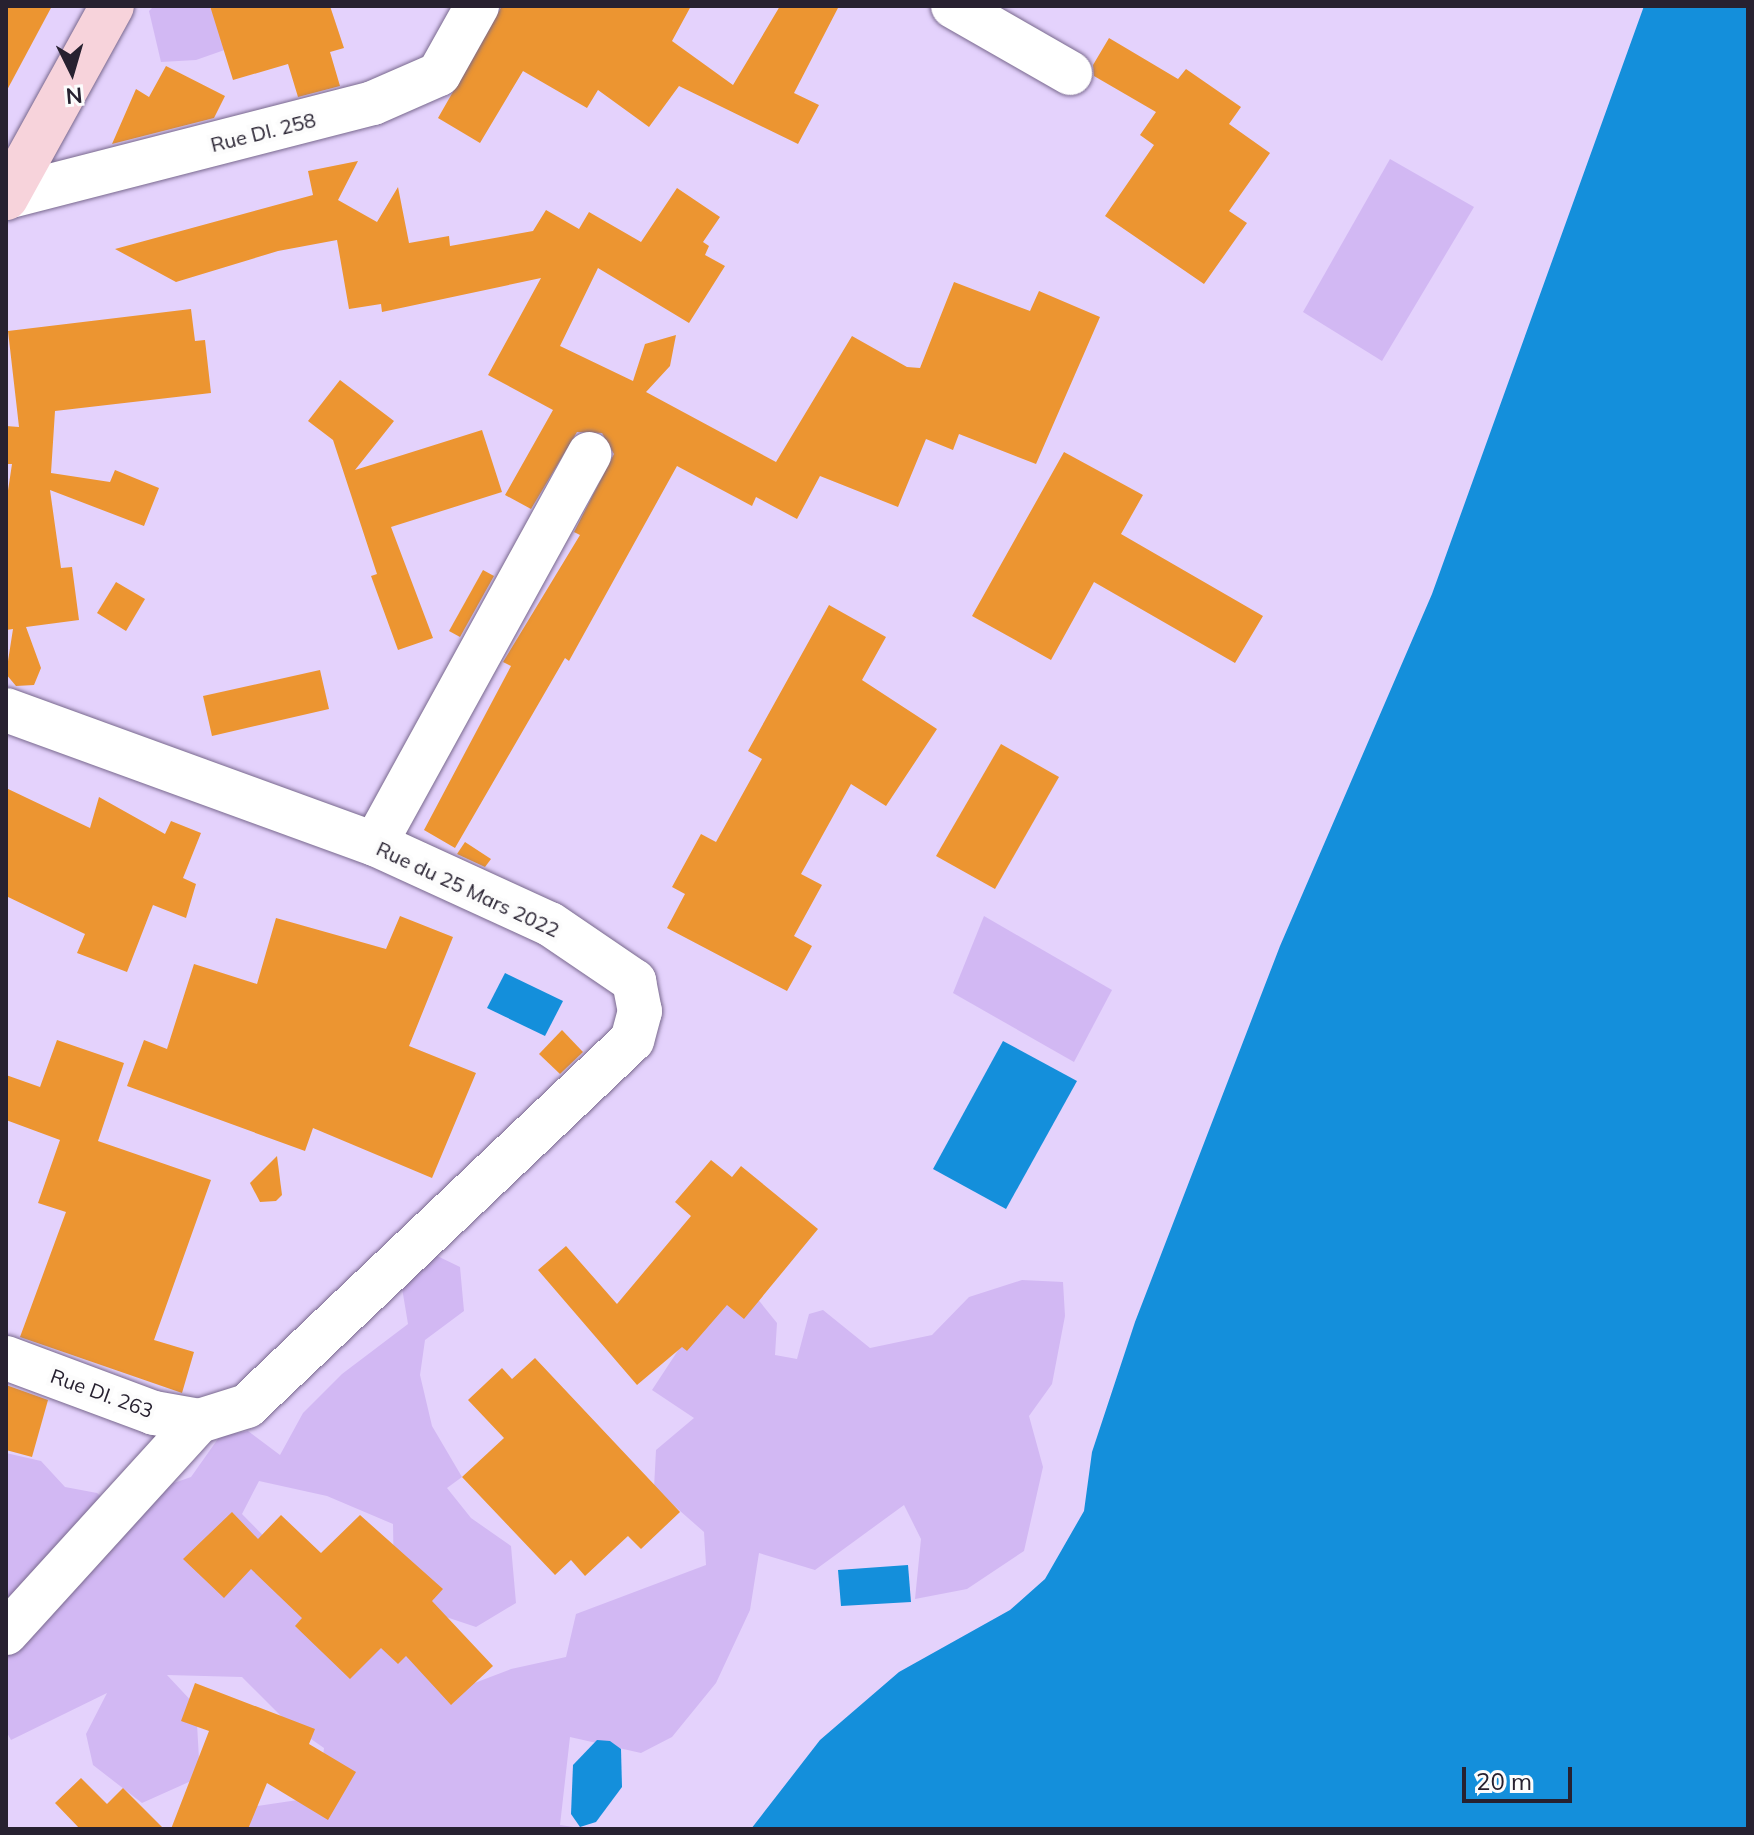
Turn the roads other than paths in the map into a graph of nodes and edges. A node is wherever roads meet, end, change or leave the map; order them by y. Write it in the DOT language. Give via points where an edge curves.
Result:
graph roads {
  1 [pos="112,6"];
  2 [pos="477,6"];
  3 [pos="953,6"];
  4 [pos="1070,73"];
  5 [pos="6,198"];
  6 [pos="589,454"];
  7 [pos="6,710"];
  8 [pos="375,844"];
  9 [pos="6,1358"];
  10 [pos="199,1421"];
  11 [pos="6,1633"];
  1 -- 5 [label="main road"];
  2 -- 5 [label="street, Rue DI. 258" via="439,74 373,103"];
  3 -- 4 [label="street"];
  6 -- 8 [label="street"];
  7 -- 8 [label="street, Rue du 25 Mars 2022"];
  8 -- 10 [label="street, Rue du 25 Mars 2022" via="550,924 634,981 640,1011 632,1040 247,1406"];
  9 -- 10 [label="street, Rue DI. 263" via="154,1413"];
  10 -- 11 [label="street"];
}
